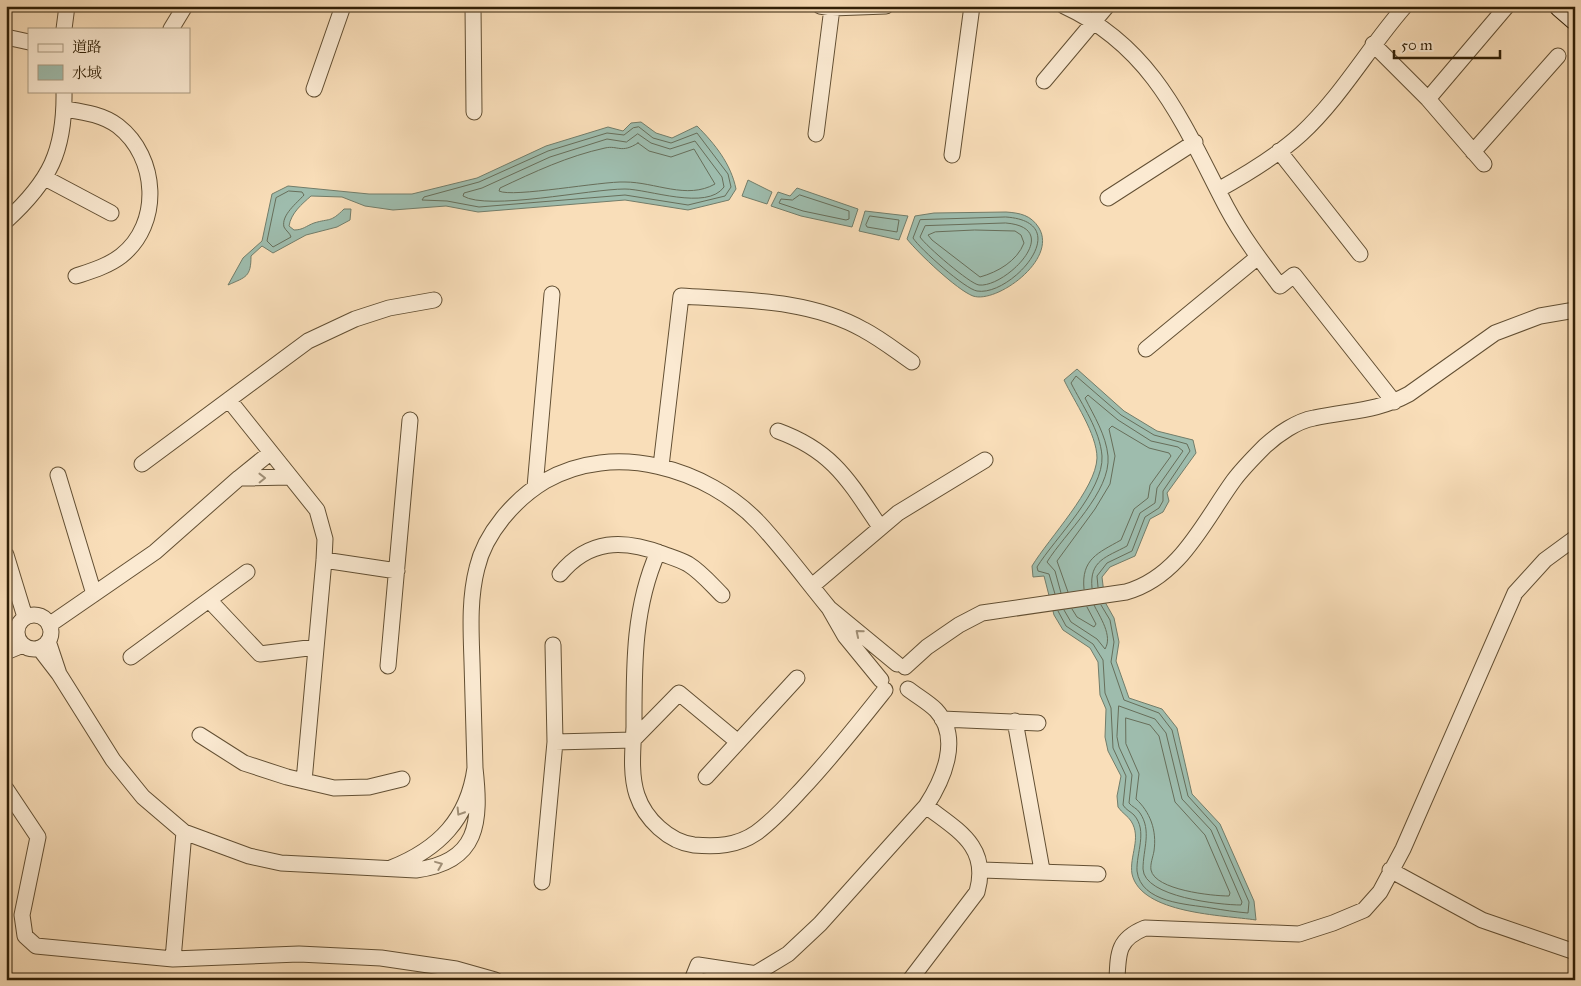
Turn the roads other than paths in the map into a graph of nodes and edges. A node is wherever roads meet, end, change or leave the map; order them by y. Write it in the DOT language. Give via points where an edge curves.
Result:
graph roads {
  1 [pos="67,6"];
  2 [pos="185,6"];
  3 [pos="343,6"];
  4 [pos="473,6"];
  5 [pos="886,6"];
  6 [pos="972,6"];
  7 [pos="1064,6"];
  8 [pos="1108,6"];
  9 [pos="1405,6"];
  10 [pos="1507,6"];
  11 [pos="1560,6"];
  12 [pos="826,7"];
  13 [pos="1575,19"];
  14 [pos="1093,23"];
  15 [pos="64,28"];
  16 [pos="172,28"];
  17 [pos="6,37"];
  18 [pos="28,42"];
  19 [pos="1373,44"];
  20 [pos="1558,56"];
  21 [pos="1044,81"];
  22 [pos="314,89"];
  23 [pos="64,92"];
  24 [pos="1428,99"];
  25 [pos="64,109"];
  26 [pos="474,112"];
  27 [pos="816,134"];
  28 [pos="1195,142"];
  29 [pos="1279,151"];
  30 [pos="1473,152"];
  31 [pos="952,155"];
  32 [pos="1484,164"];
  33 [pos="46,178"];
  34 [pos="1218,190"];
  35 [pos="1108,198"];
  36 [pos="111,213"];
  37 [pos="6,221"];
  38 [pos="1360,254"];
  39 [pos="1258,257"];
  40 [pos="76,276"];
  41 [pos="552,294"];
  42 [pos="434,300"];
  43 [pos="1575,310"];
  44 [pos="1146,349"];
  45 [pos="912,362"];
  46 [pos="229,400"];
  47 [pos="1394,402"];
  48 [pos="410,420"];
  49 [pos="778,430"];
  50 [pos="270,453"];
  51 [pos="985,460"];
  52 [pos="142,464"];
  53 [pos="661,466"];
  54 [pos="58,475"];
  55 [pos="290,477"];
  56 [pos="239,478"];
  57 [pos="535,487"];
  58 [pos="880,527"];
  59 [pos="1575,538"];
  60 [pos="658,552"];
  61 [pos="6,555"];
  62 [pos="324,560"];
  63 [pos="396,571"];
  64 [pos="247,572"];
  65 [pos="560,574"];
  66 [pos="812,586"];
  67 [pos="94,594"];
  68 [pos="722,595"];
  69 [pos="209,600"];
  70 [pos="829,608"];
  71 [pos="25,617"];
  72 [pos="49,625"];
  73 [pos="11,632"];
  74 [pos="44,644"];
  75 [pos="23,645"];
  76 [pos="553,645"];
  77 [pos="316,646"];
  78 [pos="6,652"];
  79 [pos="131,657"];
  80 [pos="901,665"];
  81 [pos="388,666"];
  82 [pos="797,678"];
  83 [pos="883,685"];
  84 [pos="908,689"];
  85 [pos="942,719"];
  86 [pos="1015,721"];
  87 [pos="1038,723"];
  88 [pos="200,735"];
  89 [pos="634,740"];
  90 [pos="555,742"];
  91 [pos="738,742"];
  92 [pos="475,768"];
  93 [pos="706,777"];
  94 [pos="402,779"];
  95 [pos="304,781"];
  96 [pos="6,789"];
  97 [pos="926,806"];
  98 [pos="184,832"];
  99 [pos="391,868"];
  100 [pos="982,870"];
  101 [pos="1042,870"];
  102 [pos="1390,870"];
  103 [pos="1098,874"];
  104 [pos="542,882"];
  105 [pos="1575,952"];
  106 [pos="173,959"];
  107 [pos="751,977"];
  108 [pos="496,980"];
  109 [pos="692,980"];
  110 [pos="910,980"];
  111 [pos="1117,980"];
  1 -- 15 [label="street"];
  2 -- 16 [label="street"];
  3 -- 22 [label="street"];
  4 -- 26 [label="street"];
  5 -- 12 [label="street"];
  6 -- 31 [label="street"];
  7 -- 14 [label="street"];
  8 -- 14 [label="street"];
  9 -- 19 [label="street"];
  10 -- 24 [label="street"];
  11 -- 13 [label="main road"];
  12 -- 27 [label="street"];
  14 -- 21 [label="street"];
  14 -- 28 [label="street" via="1148,70"];
  17 -- 18 [label="street"];
  19 -- 24 [label="street"];
  19 -- 29 [label="street" via="1320,114"];
  20 -- 30 [label="street"];
  23 -- 25 [label="street"];
  24 -- 30 [label="street"];
  25 -- 33 [label="street" via="62,134"];
  25 -- 40 [label="street" via="101,116 118,126 144,159 151,182 146,221 135,240 122,256"];
  28 -- 34 [label="street"];
  28 -- 35 [label="street"];
  29 -- 34 [label="street"];
  29 -- 38 [label="street"];
  30 -- 32 [label="street"];
  33 -- 36 [label="street"];
  33 -- 37 [label="street"];
  34 -- 39 [label="street"];
  39 -- 44 [label="street"];
  39 -- 47 [label="street" via="1280,286 1294,275 1297,278"];
  41 -- 57 [label="street"];
  42 -- 46 [label="street" via="389,308 328,330 308,341"];
  43 -- 47 [label="street" via="1540,316 1495,333"];
  45 -- 53 [label="street" via="864,329 824,313 772,302 681,296"];
  46 -- 50 [label="street"];
  46 -- 52 [label="street"];
  47 -- 80 [label="street" via="1313,418 1291,427 1266,445 1236,478 1171,567 1148,584 1126,592 982,613"];
  48 -- 63 [label="street"];
  49 -- 58 [label="street" via="803,440 833,463"];
  50 -- 55 [label="street"];
  50 -- 56 [label="street"];
  51 -- 58 [label="street" via="945,482"];
  53 -- 57 [label="street" via="611,461 554,476"];
  53 -- 66 [label="street" via="723,494 758,522"];
  54 -- 67 [label="street"];
  56 -- 55 [label="street, one-way"];
  55 -- 62 [label="street" via="317,510 324,539"];
  56 -- 67 [label="street" via="155,552"];
  57 -- 92 [label="street" via="507,512 477,566 471,619"];
  58 -- 66 [label="street"];
  59 -- 102 [label="street" via="1544,560 1515,593 1403,849"];
  60 -- 65 [label="street" via="616,543 594,548 576,558"];
  60 -- 68 [label="street" via="687,563"];
  60 -- 89 [label="street" via="639,612 634,644"];
  61 -- 71 [label="street"];
  62 -- 63 [label="street"];
  62 -- 77 [label="street"];
  63 -- 81 [label="street"];
  64 -- 69 [label="street"];
  66 -- 70 [label="street"];
  67 -- 72 [label="street"];
  69 -- 77 [label="street" via="260,654"];
  69 -- 79 [label="street"];
  80 -- 70 [label="street, one-way"];
  70 -- 83 [label="street" via="845,636"];
  71 -- 72 [label="street" via="36,615"];
  71 -- 73 [label="street"];
  72 -- 74 [label="street" via="50,636"];
  73 -- 75 [label="street"];
  74 -- 75 [label="street" via="28,648"];
  74 -- 98 [label="street" via="113,760 143,796"];
  75 -- 78 [label="street"];
  76 -- 90 [label="street"];
  77 -- 95 [label="street"];
  80 -- 83 [label="street" via="887,666"];
  80 -- 84 [label="street" via="912,680"];
  82 -- 91 [label="street"];
  83 -- 84 [label="street" via="889,693 899,694"];
  83 -- 89 [label="street" via="838,750 781,812 755,834 731,844 712,847 686,844 658,826 637,795"];
  84 -- 85 [label="street"];
  85 -- 86 [label="street"];
  85 -- 97 [label="street" via="948,746 946,769"];
  86 -- 87 [label="street"];
  86 -- 101 [label="street"];
  88 -- 95 [label="street" via="244,763"];
  89 -- 90 [label="street"];
  89 -- 91 [label="street" via="679,693"];
  90 -- 104 [label="street"];
  91 -- 93 [label="street"];
  92 -- 99 [label="street, one-way" via="471,792 446,832 420,855"];
  99 -- 92 [label="street, one-way" via="436,868 457,857 469,842 478,820"];
  94 -- 95 [label="street" via="369,787 334,788"];
  96 -- 106 [label="street" via="38,837 22,915 25,936 36,946"];
  97 -- 100 [label="street" via="960,832 972,846"];
  97 -- 107 [label="street" via="820,924 788,954"];
  98 -- 99 [label="street" via="281,864"];
  98 -- 106 [label="street"];
  100 -- 101 [label="street"];
  100 -- 110 [label="street" via="977,892"];
  101 -- 103 [label="street"];
  102 -- 105 [label="street" via="1482,920"];
  102 -- 111 [label="street" via="1380,892 1364,910 1299,934 1145,928 1130,934 1122,942"];
  106 -- 108 [label="street" via="299,954 381,958"];
  107 -- 109 [label="street" via="698,965"];
}
